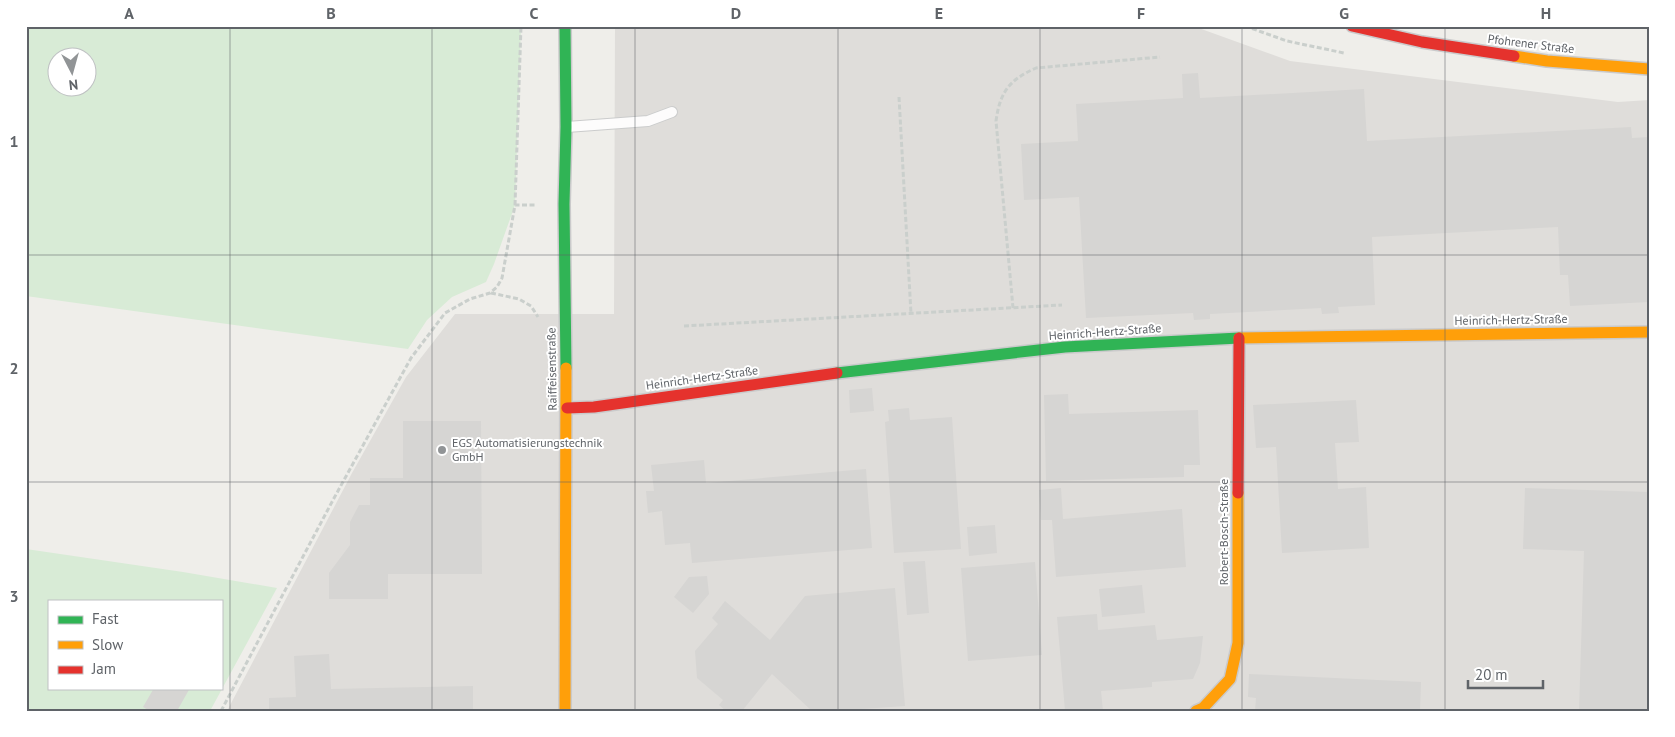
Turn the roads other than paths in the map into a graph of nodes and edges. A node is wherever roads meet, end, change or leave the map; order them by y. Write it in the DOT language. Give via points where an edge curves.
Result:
graph roads {
  1 [pos="565,26"];
  2 [pos="1352,26"];
  3 [pos="1649,69"];
  4 [pos="672,112"];
  5 [pos="566,127"];
  6 [pos="1649,332"];
  7 [pos="1239,338"];
  8 [pos="567,408"];
  9 [pos="565,711"];
  10 [pos="1196,711"];
  1 -- 5 [label="street, Raiffeisenstraße"];
  2 -- 3 [label="street, Pfohrener Straße" via="1422,42 1547,62"];
  4 -- 5 [label="lane" via="648,121"];
  5 -- 8 [label="street, Raiffeisenstraße"];
  6 -- 7 [label="street, Heinrich-Hertz-Straße"];
  7 -- 8 [label="street, Heinrich-Hertz-Straße" via="1065,347"];
  7 -- 10 [label="street, Robert-Bosch-Straße" via="1238,643 1230,679 1203,708"];
  8 -- 9 [label="street, Raiffeisenstraße"];
}
